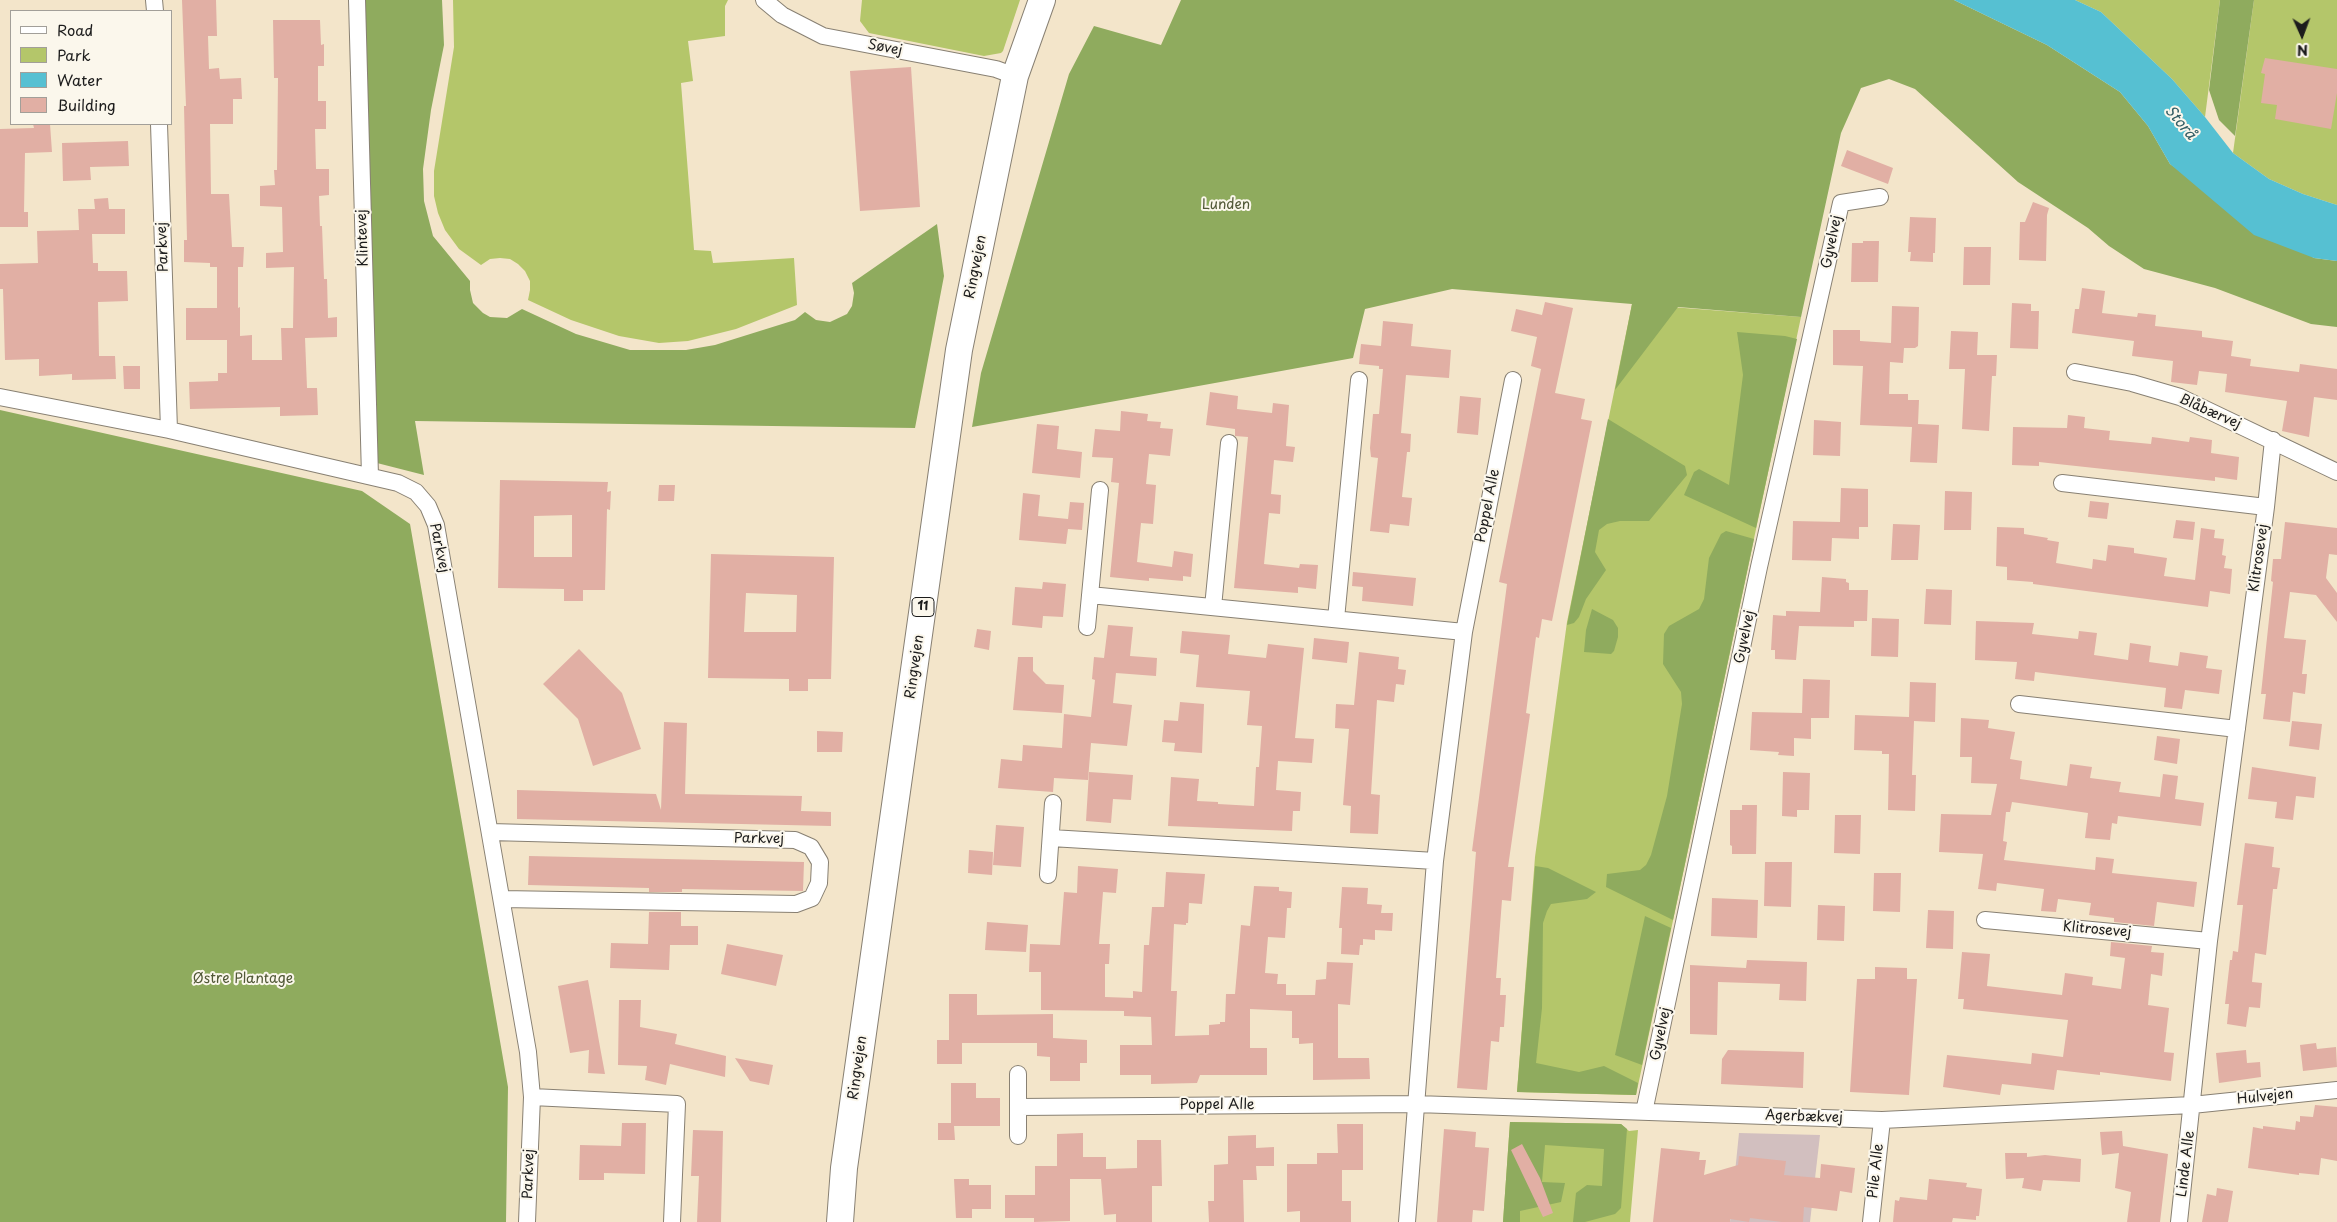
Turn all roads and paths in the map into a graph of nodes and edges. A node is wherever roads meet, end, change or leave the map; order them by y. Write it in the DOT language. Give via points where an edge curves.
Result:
graph roads {
  1 [pos="357,0"];
  2 [pos="764,0"];
  3 [pos="1042,0"];
  4 [pos="1015,76"];
  5 [pos="159,125"];
  6 [pos="1880,197"];
  7 [pos="2075,372"];
  8 [pos="1359,380"];
  9 [pos="1513,380"];
  10 [pos="0,397"];
  11 [pos="169,430"];
  12 [pos="2273,440"];
  13 [pos="1229,443"];
  14 [pos="2337,472"];
  15 [pos="370,476"];
  16 [pos="2062,482"];
  17 [pos="1100,490"];
  18 [pos="2266,507"];
  19 [pos="1090,595"];
  20 [pos="1213,607"];
  21 [pos="1336,619"];
  22 [pos="1087,627"];
  23 [pos="1464,632"];
  24 [pos="2019,704"];
  25 [pos="2237,729"];
  26 [pos="1053,803"];
  27 [pos="490,832"];
  28 [pos="1051,838"];
  29 [pos="1435,861"];
  30 [pos="1048,875"];
  31 [pos="502,899"];
  32 [pos="1985,920"];
  33 [pos="2209,941"];
  34 [pos="1018,1074"];
  35 [pos="2337,1090"];
  36 [pos="532,1097"];
  37 [pos="1416,1104"];
  38 [pos="2192,1105"];
  39 [pos="1018,1107"];
  40 [pos="1644,1112"];
  41 [pos="1882,1120"];
  42 [pos="1018,1136"];
  43 [pos="527,1222"];
  44 [pos="672,1222"];
  45 [pos="840,1222"];
  46 [pos="1407,1222"];
  47 [pos="1871,1222"];
  48 [pos="2179,1222"];
  1 -- 15 [label="street, Klintevej"];
  2 -- 4 [label="street, Søvej" via="782,15 824,36 996,69"];
  3 -- 4 [label="main road, Ringvejen / 11"];
  4 -- 45 [label="main road, Ringvejen / 11" via="959,350 844,1168"];
  5 -- 11 [label="street, Parkvej"];
  6 -- 40 [label="street, Gyvelvej" via="1841,203"];
  7 -- 12 [label="street, Blåbærvej" via="2132,383 2180,397"];
  8 -- 21 [label="street"];
  9 -- 23 [label="street, Poppel Alle"];
  10 -- 11 [label="street, Parkvej"];
  11 -- 15 [label="street, Parkvej"];
  12 -- 14 [label="street, Blåbærvej"];
  12 -- 18 [label="street, Klitrosevej"];
  13 -- 20 [label="street"];
  15 -- 27 [label="street, Parkvej" via="398,483 416,492 428,506 436,525"];
  16 -- 18 [label="street, Klitrosevej"];
  17 -- 19 [label="street"];
  18 -- 25 [label="street, Klitrosevej"];
  19 -- 20 [label="street"];
  19 -- 22 [label="street"];
  20 -- 21 [label="street"];
  21 -- 23 [label="street"];
  23 -- 29 [label="street, Poppel Alle"];
  24 -- 25 [label="street"];
  25 -- 33 [label="street, Klitrosevej"];
  26 -- 28 [label="street"];
  27 -- 31 [label="street, Parkvej"];
  27 -- 31 [label="street, Parkvej" via="796,840 812,847 820,862 819,883 812,898 796,904"];
  28 -- 29 [label="street"];
  28 -- 30 [label="street"];
  29 -- 37 [label="street, Poppel Alle"];
  31 -- 36 [label="street, Parkvej" via="528,1052"];
  32 -- 33 [label="street, Klitrosevej"];
  33 -- 38 [label="street, Klitrosevej"];
  34 -- 39 [label="street"];
  35 -- 38 [label="street, Hulvejen"];
  36 -- 43 [label="street, Parkvej"];
  36 -- 44 [label="street" via="677,1104"];
  37 -- 39 [label="street, Poppel Alle"];
  37 -- 40 [label="street, Agerbækvej"];
  37 -- 46 [label="street, Poppel Alle"];
  38 -- 41 [label="street, Agerbækvej"];
  38 -- 48 [label="street, Linde Alle"];
  39 -- 42 [label="street"];
  40 -- 41 [label="street, Agerbækvej"];
  41 -- 47 [label="street, Pile Alle"];
}
